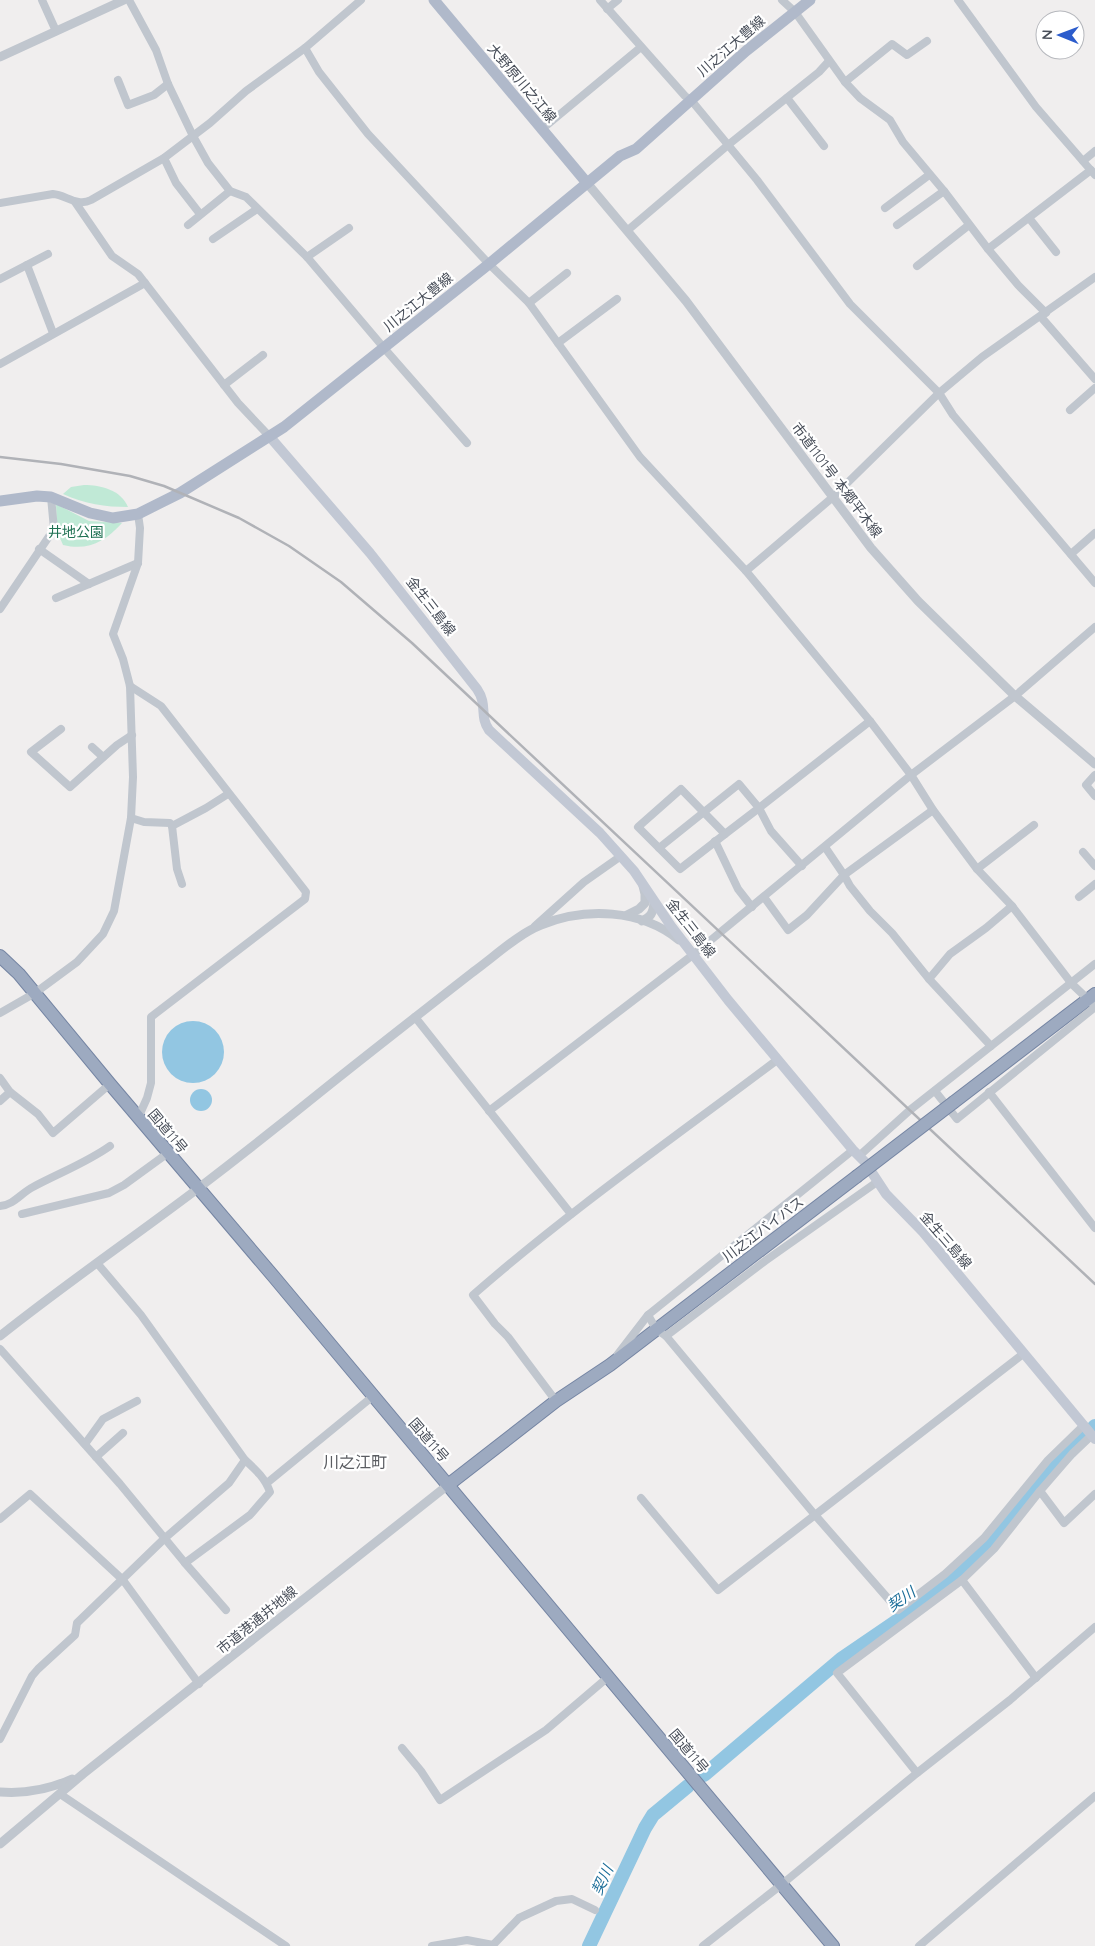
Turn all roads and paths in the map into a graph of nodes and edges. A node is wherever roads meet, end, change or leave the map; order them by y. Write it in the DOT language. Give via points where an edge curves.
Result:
graph roads {
  1 [pos="42,0"];
  2 [pos="124,0"];
  3 [pos="129,0"];
  4 [pos="361,0"];
  5 [pos="434,0"];
  6 [pos="600,0"];
  7 [pos="618,0"];
  8 [pos="782,0"];
  9 [pos="810,0"];
  10 [pos="958,0"];
  11 [pos="607,9"];
  12 [pos="795,12"];
  13 [pos="56,31"];
  14 [pos="927,41"];
  15 [pos="641,47"];
  16 [pos="305,48"];
  17 [pos="0,57"];
  18 [pos="829,61"];
  19 [pos="118,80"];
  20 [pos="845,82"];
  21 [pos="168,84"];
  22 [pos="786,98"];
  23 [pos="691,100"];
  24 [pos="541,130"];
  25 [pos="192,136"];
  26 [pos="728,145"];
  27 [pos="824,146"];
  28 [pos="1095,151"];
  29 [pos="164,158"];
  30 [pos="1083,160"];
  31 [pos="1093,173"];
  32 [pos="929,175"];
  33 [pos="587,183"];
  34 [pos="230,191"];
  35 [pos="944,191"];
  36 [pos="1,202"];
  37 [pos="75,202"];
  38 [pos="258,208"];
  39 [pos="885,208"];
  40 [pos="200,214"];
  41 [pos="1029,218"];
  42 [pos="188,225"];
  43 [pos="897,225"];
  44 [pos="969,225"];
  45 [pos="349,228"];
  46 [pos="628,230"];
  47 [pos="213,239"];
  48 [pos="988,249"];
  49 [pos="1056,252"];
  50 [pos="48,254"];
  51 [pos="307,257"];
  52 [pos="489,264"];
  53 [pos="28,265"];
  54 [pos="917,266"];
  55 [pos="567,273"];
  56 [pos="1095,277"];
  57 [pos="0,279"];
  58 [pos="145,283"];
  59 [pos="617,299"];
  60 [pos="529,303"];
  61 [pos="1043,315"];
  62 [pos="53,333"];
  63 [pos="558,344"];
  64 [pos="384,348"];
  65 [pos="263,355"];
  66 [pos="0,364"];
  67 [pos="1095,379"];
  68 [pos="224,385"];
  69 [pos="1095,388"];
  70 [pos="939,393"];
  71 [pos="1070,410"];
  72 [pos="270,437"];
  73 [pos="467,443"];
  74 [pos="51,497"];
  75 [pos="833,497"];
  76 [pos="0,501"];
  77 [pos="138,514"];
  78 [pos="1095,533"];
  79 [pos="39,549"];
  80 [pos="1071,554"];
  81 [pos="138,563"];
  82 [pos="746,571"];
  83 [pos="1095,583"];
  84 [pos="90,584"];
  85 [pos="56,598"];
  86 [pos="0,610"];
  87 [pos="1095,627"];
  88 [pos="130,686"];
  89 [pos="1015,696"];
  90 [pos="870,721"];
  91 [pos="61,729"];
  92 [pos="132,735"];
  93 [pos="92,747"];
  94 [pos="103,757"];
  95 [pos="1095,764"];
  96 [pos="911,775"];
  97 [pos="1095,775"];
  98 [pos="228,794"];
  99 [pos="1095,796"];
  100 [pos="759,808"];
  101 [pos="933,810"];
  102 [pos="704,812"];
  103 [pos="131,818"];
  104 [pos="1034,825"];
  105 [pos="172,826"];
  106 [pos="725,834"];
  107 [pos="715,841"];
  108 [pos="825,847"];
  109 [pos="659,848"];
  110 [pos="1083,852"];
  111 [pos="621,856"];
  112 [pos="802,866"];
  113 [pos="1095,866"];
  114 [pos="978,869"];
  115 [pos="844,874"];
  116 [pos="642,882"];
  117 [pos="182,884"];
  118 [pos="1095,884"];
  119 [pos="764,897"];
  120 [pos="1079,897"];
  121 [pos="654,903"];
  122 [pos="1012,906"];
  123 [pos="752,907"];
  124 [pos="627,915"];
  125 [pos="642,921"];
  126 [pos="526,934"];
  127 [pos="692,951"];
  128 [pos="0,956"];
  129 [pos="1095,964"];
  130 [pos="929,979"];
  131 [pos="1072,984"];
  132 [pos="35,993"];
  133 [pos="1093,1001"];
  134 [pos="0,1013"];
  135 [pos="414,1017"];
  136 [pos="991,1046"];
  137 [pos="777,1060"];
  138 [pos="0,1078"];
  139 [pos="110,1084"];
  140 [pos="10,1092"];
  141 [pos="935,1092"];
  142 [pos="989,1092"];
  143 [pos="0,1101"];
  144 [pos="489,1111"];
  145 [pos="138,1118"];
  146 [pos="110,1146"];
  147 [pos="168,1153"];
  148 [pos="856,1153"];
  149 [pos="877,1182"];
  150 [pos="198,1188"];
  151 [pos="0,1206"];
  152 [pos="22,1214"];
  153 [pos="571,1214"];
  154 [pos="1095,1228"];
  155 [pos="98,1263"];
  156 [pos="648,1314"];
  157 [pos="661,1332"];
  158 [pos="0,1336"];
  159 [pos="0,1349"];
  160 [pos="1024,1354"];
  161 [pos="610,1366"];
  162 [pos="372,1397"];
  163 [pos="137,1401"];
  164 [pos="556,1401"];
  165 [pos="1090,1432"];
  166 [pos="123,1433"];
  167 [pos="85,1444"];
  168 [pos="96,1457"];
  169 [pos="245,1460"];
  170 [pos="267,1483"];
  171 [pos="448,1485"];
  172 [pos="1040,1491"];
  173 [pos="1095,1494"];
  174 [pos="641,1498"];
  175 [pos="814,1515"];
  176 [pos="0,1519"];
  177 [pos="165,1538"];
  178 [pos="185,1563"];
  179 [pos="123,1580"];
  180 [pos="962,1580"];
  181 [pos="226,1610"];
  182 [pos="1095,1627"];
  183 [pos="607,1678"];
  184 [pos="1036,1678"];
  185 [pos="199,1684"];
  186 [pos="0,1740"];
  187 [pos="402,1748"];
  188 [pos="916,1773"];
  189 [pos="84,1774"];
  190 [pos="0,1792"];
  191 [pos="60,1794"];
  192 [pos="1095,1796"];
  193 [pos="0,1844"];
  194 [pos="781,1885"];
  195 [pos="595,1910"];
  196 [pos="286,1946"];
  197 [pos="432,1946"];
  198 [pos="703,1946"];
  199 [pos="833,1946"];
  200 [pos="919,1946"];
  1 -- 13 [label="street"];
  2 -- 13 [label="street"];
  3 -- 21 [label="street" via="156,50"];
  4 -- 16 [label="street"];
  5 -- 24 [label="main road, 大野原川之江線"];
  6 -- 11 [label="street"];
  7 -- 11 [label="street"];
  8 -- 12 [label="street"];
  9 -- 12 [label="main road, 川之江大豊線"];
  10 -- 30 [label="street" via="1036,107"];
  11 -- 15 [label="street"];
  12 -- 18 [label="street"];
  12 -- 23 [label="main road, 川之江大豊線"];
  13 -- 17 [label="street"];
  14 -- 20 [label="street" via="907,56 892,44"];
  15 -- 23 [label="street"];
  15 -- 24 [label="street"];
  16 -- 25 [label="street"];
  16 -- 52 [label="street" via="319,72 368,134"];
  18 -- 20 [label="street"];
  18 -- 22 [label="street"];
  19 -- 21 [label="street" via="128,105 154,95"];
  20 -- 32 [label="street" via="860,98 890,120"];
  21 -- 25 [label="street"];
  22 -- 26 [label="street"];
  22 -- 27 [label="street"];
  23 -- 26 [label="street"];
  23 -- 33 [label="main road, 川之江大豊線" via="636,149 620,156"];
  24 -- 33 [label="main road, 大野原川之江線"];
  25 -- 29 [label="street"];
  25 -- 34 [label="street"];
  26 -- 46 [label="street"];
  26 -- 70 [label="street" via="850,304"];
  28 -- 30 [label="street"];
  29 -- 37 [label="street" via="84,204"];
  29 -- 40 [label="street" via="176,182"];
  30 -- 31 [label="street"];
  31 -- 41 [label="street"];
  32 -- 35 [label="street"];
  32 -- 39 [label="street"];
  33 -- 46 [label="street, 市道1101号 本郷平木線"];
  33 -- 52 [label="main road, 川之江大豊線"];
  34 -- 38 [label="street" via="246,196"];
  34 -- 40 [label="street"];
  35 -- 43 [label="street"];
  35 -- 44 [label="street"];
  36 -- 37 [label="street" via="53,194"];
  37 -- 58 [label="street" via="112,256 138,274"];
  38 -- 47 [label="street"];
  38 -- 51 [label="street"];
  40 -- 42 [label="street"];
  41 -- 48 [label="street"];
  41 -- 49 [label="street"];
  44 -- 48 [label="street"];
  44 -- 54 [label="street"];
  45 -- 51 [label="street"];
  46 -- 75 [label="street, 市道1101号 本郷平木線" via="686,301"];
  48 -- 61 [label="street"];
  50 -- 53 [label="street"];
  51 -- 64 [label="street"];
  52 -- 60 [label="street"];
  52 -- 64 [label="main road, 川之江大豊線"];
  53 -- 57 [label="street"];
  53 -- 62 [label="street"];
  55 -- 60 [label="street"];
  56 -- 61 [label="street"];
  58 -- 62 [label="street"];
  58 -- 68 [label="street"];
  59 -- 63 [label="street"];
  60 -- 63 [label="street"];
  61 -- 67 [label="street"];
  61 -- 70 [label="street" via="982,357"];
  62 -- 66 [label="street"];
  63 -- 82 [label="street" via="640,457"];
  64 -- 72 [label="main road, 川之江大豊線"];
  64 -- 73 [label="street"];
  65 -- 68 [label="street"];
  68 -- 72 [label="street"];
  69 -- 71 [label="street"];
  70 -- 75 [label="street"];
  70 -- 80 [label="street" via="953,415"];
  72 -- 77 [label="main road, 川之江大豊線" via="180,493"];
  72 -- 111 [label="main road, 金生三島線" via="370,552 483,697 484,718 489,730"];
  74 -- 76 [label="main road, 川之江大豊線"];
  74 -- 77 [label="main road, 川之江大豊線" via="101,516 113,518"];
  74 -- 79 [label="street" via="54,529"];
  75 -- 82 [label="street"];
  75 -- 89 [label="street, 市道1101号 本郷平木線" via="871,548 918,601"];
  77 -- 81 [label="street"];
  78 -- 80 [label="street"];
  79 -- 84 [label="street"];
  79 -- 86 [label="street"];
  80 -- 83 [label="street"];
  81 -- 84 [label="street"];
  81 -- 88 [label="street" via="113,634"];
  82 -- 90 [label="street"];
  84 -- 85 [label="street"];
  87 -- 89 [label="street"];
  88 -- 92 [label="street"];
  88 -- 98 [label="street" via="161,706"];
  89 -- 95 [label="street, 市道1101号 本郷平木線"];
  89 -- 96 [label="street"];
  90 -- 96 [label="street"];
  90 -- 100 [label="street"];
  91 -- 94 [label="street" via="31,752 70,787"];
  92 -- 94 [label="street"];
  92 -- 103 [label="street"];
  93 -- 94 [label="street"];
  96 -- 101 [label="street"];
  96 -- 108 [label="street"];
  97 -- 99 [label="street" via="1086,785"];
  98 -- 105 [label="street"];
  98 -- 145 [label="street" via="306,892 305,899 151,1016 151,1083"];
  100 -- 102 [label="street" via="739,784"];
  100 -- 106 [label="street"];
  100 -- 112 [label="street" via="771,831"];
  101 -- 114 [label="street"];
  101 -- 115 [label="street"];
  102 -- 106 [label="street"];
  102 -- 109 [label="street"];
  102 -- 109 [label="street" via="682,789 638,826"];
  103 -- 105 [label="street" via="170,823"];
  103 -- 132 [label="street" via="114,911 107,928 77,962"];
  104 -- 114 [label="street"];
  105 -- 117 [label="street"];
  106 -- 107 [label="street"];
  107 -- 109 [label="street" via="680,869"];
  107 -- 123 [label="street" via="738,889"];
  108 -- 112 [label="street"];
  108 -- 115 [label="street"];
  110 -- 113 [label="street"];
  111 -- 116 [label="main road, 金生三島線"];
  111 -- 126 [label="street" via="584,882"];
  112 -- 119 [label="street"];
  114 -- 122 [label="street"];
  115 -- 119 [label="street" via="807,915 788,930"];
  115 -- 130 [label="street" via="870,911 892,932"];
  116 -- 121 [label="main road, 金生三島線"];
  116 -- 124 [label="street" via="645,903"];
  118 -- 120 [label="street"];
  119 -- 123 [label="street"];
  121 -- 125 [label="street" via="653,912"];
  121 -- 127 [label="main road, 金生三島線"];
  122 -- 130 [label="street" via="950,954"];
  122 -- 131 [label="street"];
  123 -- 127 [label="street"];
  124 -- 125 [label="street"];
  124 -- 126 [label="street" via="568,917 539,926"];
  125 -- 127 [label="street" via="672,934"];
  126 -- 135 [label="street"];
  127 -- 137 [label="main road, 金生三島線"];
  127 -- 144 [label="street"];
  128 -- 132 [label="highway, 国道11号"];
  129 -- 131 [label="street"];
  130 -- 136 [label="street"];
  131 -- 133 [label="street"];
  131 -- 136 [label="street"];
  132 -- 134 [label="street"];
  132 -- 139 [label="highway, 国道11号"];
  133 -- 142 [label="street"];
  133 -- 157 [label="highway, 川之江バイパス, bridge" via="856,1177"];
  135 -- 144 [label="street"];
  135 -- 150 [label="street"];
  136 -- 141 [label="street"];
  137 -- 148 [label="main road, 金生三島線"];
  137 -- 153 [label="street"];
  138 -- 140 [label="street"];
  139 -- 140 [label="street" via="53,1133 38,1114"];
  139 -- 145 [label="highway, 国道11号"];
  140 -- 143 [label="street"];
  141 -- 142 [label="street" via="957,1119"];
  141 -- 148 [label="street"];
  142 -- 154 [label="street"];
  144 -- 153 [label="street"];
  145 -- 147 [label="highway, 国道11号"];
  146 -- 151 [label="street" via="95,1157 32,1187 9,1205"];
  147 -- 150 [label="highway, 国道11号"];
  147 -- 152 [label="street" via="109,1194"];
  148 -- 149 [label="main road, 金生三島線" via="866,1162"];
  148 -- 156 [label="street"];
  149 -- 157 [label="street"];
  149 -- 160 [label="main road, 金生三島線"];
  150 -- 155 [label="street"];
  150 -- 162 [label="highway, 国道11号"];
  153 -- 164 [label="street" via="473,1296"];
  155 -- 158 [label="street"];
  155 -- 169 [label="street" via="141,1316"];
  156 -- 157 [label="street"];
  156 -- 161 [label="street"];
  157 -- 161 [label="highway, 川之江バイパス"];
  157 -- 175 [label="street"];
  159 -- 167 [label="street"];
  160 -- 165 [label="main road, 金生三島線"];
  160 -- 175 [label="street"];
  161 -- 164 [label="highway, 川之江バイパス"];
  162 -- 170 [label="street"];
  162 -- 171 [label="highway, 国道11号"];
  163 -- 167 [label="street" via="103,1419"];
  164 -- 171 [label="highway, 川之江バイパス"];
  165 -- 172 [label="street"];
  165 -- 175 [label="street" via="1048,1460 980,1543 898,1610"];
  166 -- 168 [label="street"];
  167 -- 168 [label="street"];
  168 -- 177 [label="street"];
  169 -- 170 [label="street"];
  169 -- 177 [label="street" via="229,1483"];
  170 -- 178 [label="street" via="270,1492 259,1506"];
  171 -- 183 [label="highway, 国道11号"];
  171 -- 185 [label="street, 市道港通井地線"];
  172 -- 173 [label="street" via="1064,1523"];
  172 -- 180 [label="street" via="994,1549"];
  174 -- 175 [label="street" via="718,1590"];
  176 -- 179 [label="street" via="30,1494"];
  177 -- 178 [label="street"];
  177 -- 179 [label="street"];
  178 -- 181 [label="street"];
  179 -- 185 [label="street"];
  179 -- 186 [label="street" via="77,1623 76,1635 32,1676"];
  180 -- 184 [label="street"];
  180 -- 188 [label="street" via="837,1673"];
  182 -- 184 [label="street"];
  183 -- 187 [label="street" via="546,1730 440,1800"];
  183 -- 194 [label="highway, 国道11号"];
  184 -- 188 [label="street"];
  185 -- 189 [label="street, 市道港通井地線"];
  188 -- 194 [label="street"];
  189 -- 190 [label="street, 市道港通井地線" via="29,1793"];
  189 -- 191 [label="street, 市道港通井地線"];
  191 -- 193 [label="street, 市道港通井地線"];
  191 -- 196 [label="street"];
  192 -- 200 [label="street"];
  194 -- 198 [label="street"];
  194 -- 199 [label="highway, 国道11号"];
  195 -- 197 [label="street" via="572,1899 563,1899 519,1918 493,1945 467,1940"];
}
